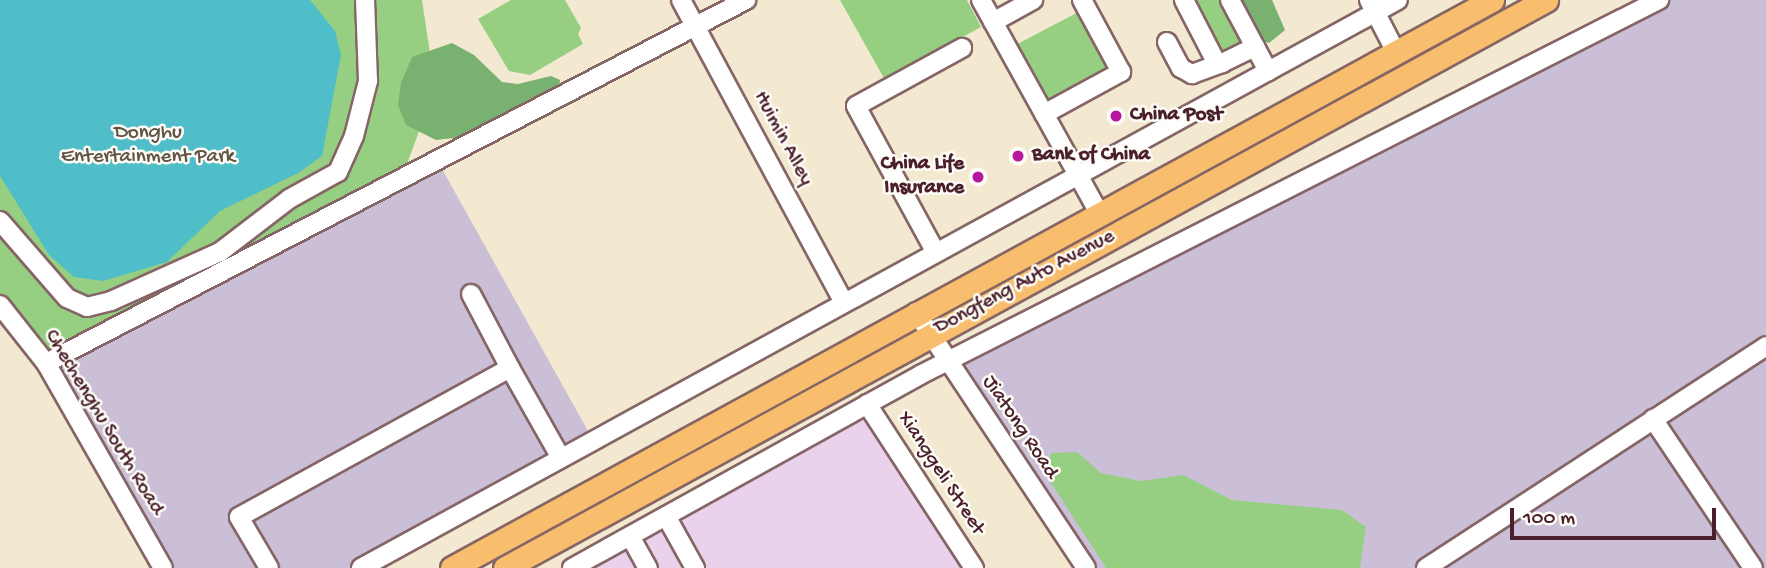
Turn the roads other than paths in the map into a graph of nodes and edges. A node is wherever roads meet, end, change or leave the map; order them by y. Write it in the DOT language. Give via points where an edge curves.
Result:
graph roads {
  1 [pos="365,0"];
  2 [pos="681,0"];
  3 [pos="746,0"];
  4 [pos="981,0"];
  5 [pos="1032,0"];
  6 [pos="1082,0"];
  7 [pos="1184,0"];
  8 [pos="1230,0"];
  9 [pos="1492,0"];
  10 [pos="1546,0"];
  11 [pos="1658,0"];
  12 [pos="1385,3"];
  13 [pos="993,22"];
  14 [pos="695,26"];
  15 [pos="1167,42"];
  16 [pos="1255,47"];
  17 [pos="962,48"];
  18 [pos="1396,52"];
  19 [pos="1222,63"];
  20 [pos="1268,71"];
  21 [pos="1044,114"];
  22 [pos="1078,175"];
  23 [pos="1099,213"];
  24 [pos="0,220"];
  25 [pos="935,251"];
  26 [pos="471,294"];
  27 [pos="843,301"];
  28 [pos="0,304"];
  29 [pos="916,312"];
  30 [pos="928,335"];
  31 [pos="1766,346"];
  32 [pos="946,361"];
  33 [pos="46,363"];
  34 [pos="510,368"];
  35 [pos="867,404"];
  36 [pos="1653,419"];
  37 [pos="561,458"];
  38 [pos="666,516"];
  39 [pos="630,536"];
  40 [pos="163,568"];
  41 [pos="269,568"];
  42 [pos="361,568"];
  43 [pos="452,568"];
  44 [pos="505,568"];
  45 [pos="572,568"];
  46 [pos="648,568"];
  47 [pos="695,568"];
  48 [pos="974,568"];
  49 [pos="1086,568"];
  50 [pos="1426,568"];
  51 [pos="1753,568"];
  1 -- 24 [label="street" via="368,81 354,136 338,172 289,200 220,252 111,301 87,307 67,298"];
  2 -- 14 [label="street, Huimin Alley"];
  3 -- 14 [label="street"];
  4 -- 13 [label="street"];
  5 -- 13 [label="street"];
  6 -- 21 [label="street" via="1121,72"];
  7 -- 19 [label="street" via="1215,60"];
  8 -- 16 [label="street"];
  9 -- 18 [label="main road, Dongfeng Auto Avenue"];
  10 -- 30 [label="main road, Dongfeng Auto Avenue"];
  11 -- 32 [label="street"];
  12 -- 18 [label="street"];
  12 -- 20 [label="street"];
  13 -- 21 [label="street"];
  14 -- 27 [label="street, Huimin Alley"];
  14 -- 33 [label="street"];
  15 -- 19 [label="street" via="1181,68 1192,74"];
  16 -- 19 [label="street"];
  16 -- 20 [label="street"];
  17 -- 25 [label="street" via="856,106"];
  18 -- 23 [label="main road, Dongfeng Auto Avenue"];
  20 -- 22 [label="street"];
  21 -- 22 [label="street"];
  22 -- 23 [label="street"];
  22 -- 25 [label="street"];
  23 -- 29 [label="main road, Dongfeng Auto Avenue"];
  25 -- 27 [label="street"];
  26 -- 34 [label="street"];
  27 -- 37 [label="street"];
  28 -- 33 [label="street, Chechenghu South Road"];
  29 -- 30 [label="street, Jiatong Road"];
  29 -- 43 [label="main road, Dongfeng Auto Avenue"];
  30 -- 32 [label="street, Jiatong Road"];
  30 -- 44 [label="main road, Dongfeng Auto Avenue"];
  31 -- 36 [label="street"];
  32 -- 35 [label="street"];
  32 -- 49 [label="street, Jiatong Road"];
  33 -- 40 [label="street, Chechenghu South Road"];
  34 -- 37 [label="street"];
  34 -- 41 [label="street" via="239,517"];
  35 -- 38 [label="street"];
  35 -- 48 [label="street, Xianggeli Street"];
  36 -- 50 [label="street"];
  36 -- 51 [label="street"];
  37 -- 42 [label="street"];
  38 -- 39 [label="street"];
  38 -- 47 [label="street"];
  39 -- 45 [label="street"];
  39 -- 46 [label="street"];
}
